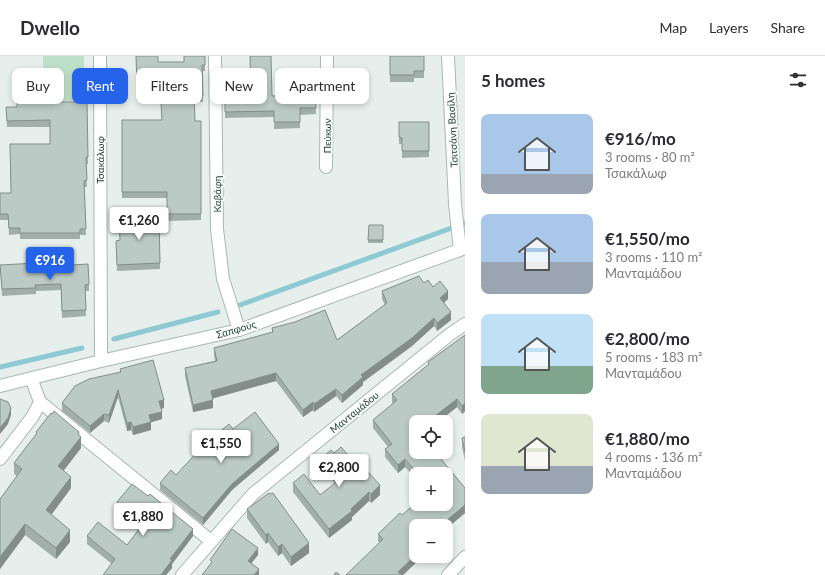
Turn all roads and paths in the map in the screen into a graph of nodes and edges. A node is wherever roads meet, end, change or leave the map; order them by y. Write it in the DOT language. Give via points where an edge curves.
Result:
graph roads {
  1 [pos="100,56"];
  2 [pos="215,56"];
  3 [pos="327,56"];
  4 [pos="448,56"];
  5 [pos="326,167"];
  6 [pos="461,245"];
  7 [pos="465,324"];
  8 [pos="239,330"];
  9 [pos="101,361"];
  10 [pos="31,378"];
  11 [pos="0,386"];
  12 [pos="40,402"];
  13 [pos="0,458"];
  14 [pos="211,541"];
  15 [pos="465,557"];
  16 [pos="182,575"];
  17 [pos="448,575"];
  1 -- 9 [label="street, Τσακάλωφ"];
  2 -- 8 [label="street, Καβάφη" via="217,229 223,279"];
  3 -- 5 [label="street, Πεύκων"];
  4 -- 6 [label="street, Τσιτσάνη Βασίλη" via="455,204"];
  6 -- 8 [label="street, Σαπφούς"];
  7 -- 14 [label="street, Μανταμάδου" via="253,494"];
  8 -- 9 [label="street, Σαπφούς"];
  9 -- 10 [label="street, Σαπφούς"];
  10 -- 11 [label="street, Σαπφούς"];
  10 -- 12 [label="street"];
  12 -- 13 [label="street" via="33,416"];
  12 -- 14 [label="street"];
  14 -- 16 [label="street, Μανταμάδου"];
  15 -- 17 [label="street"];
}
